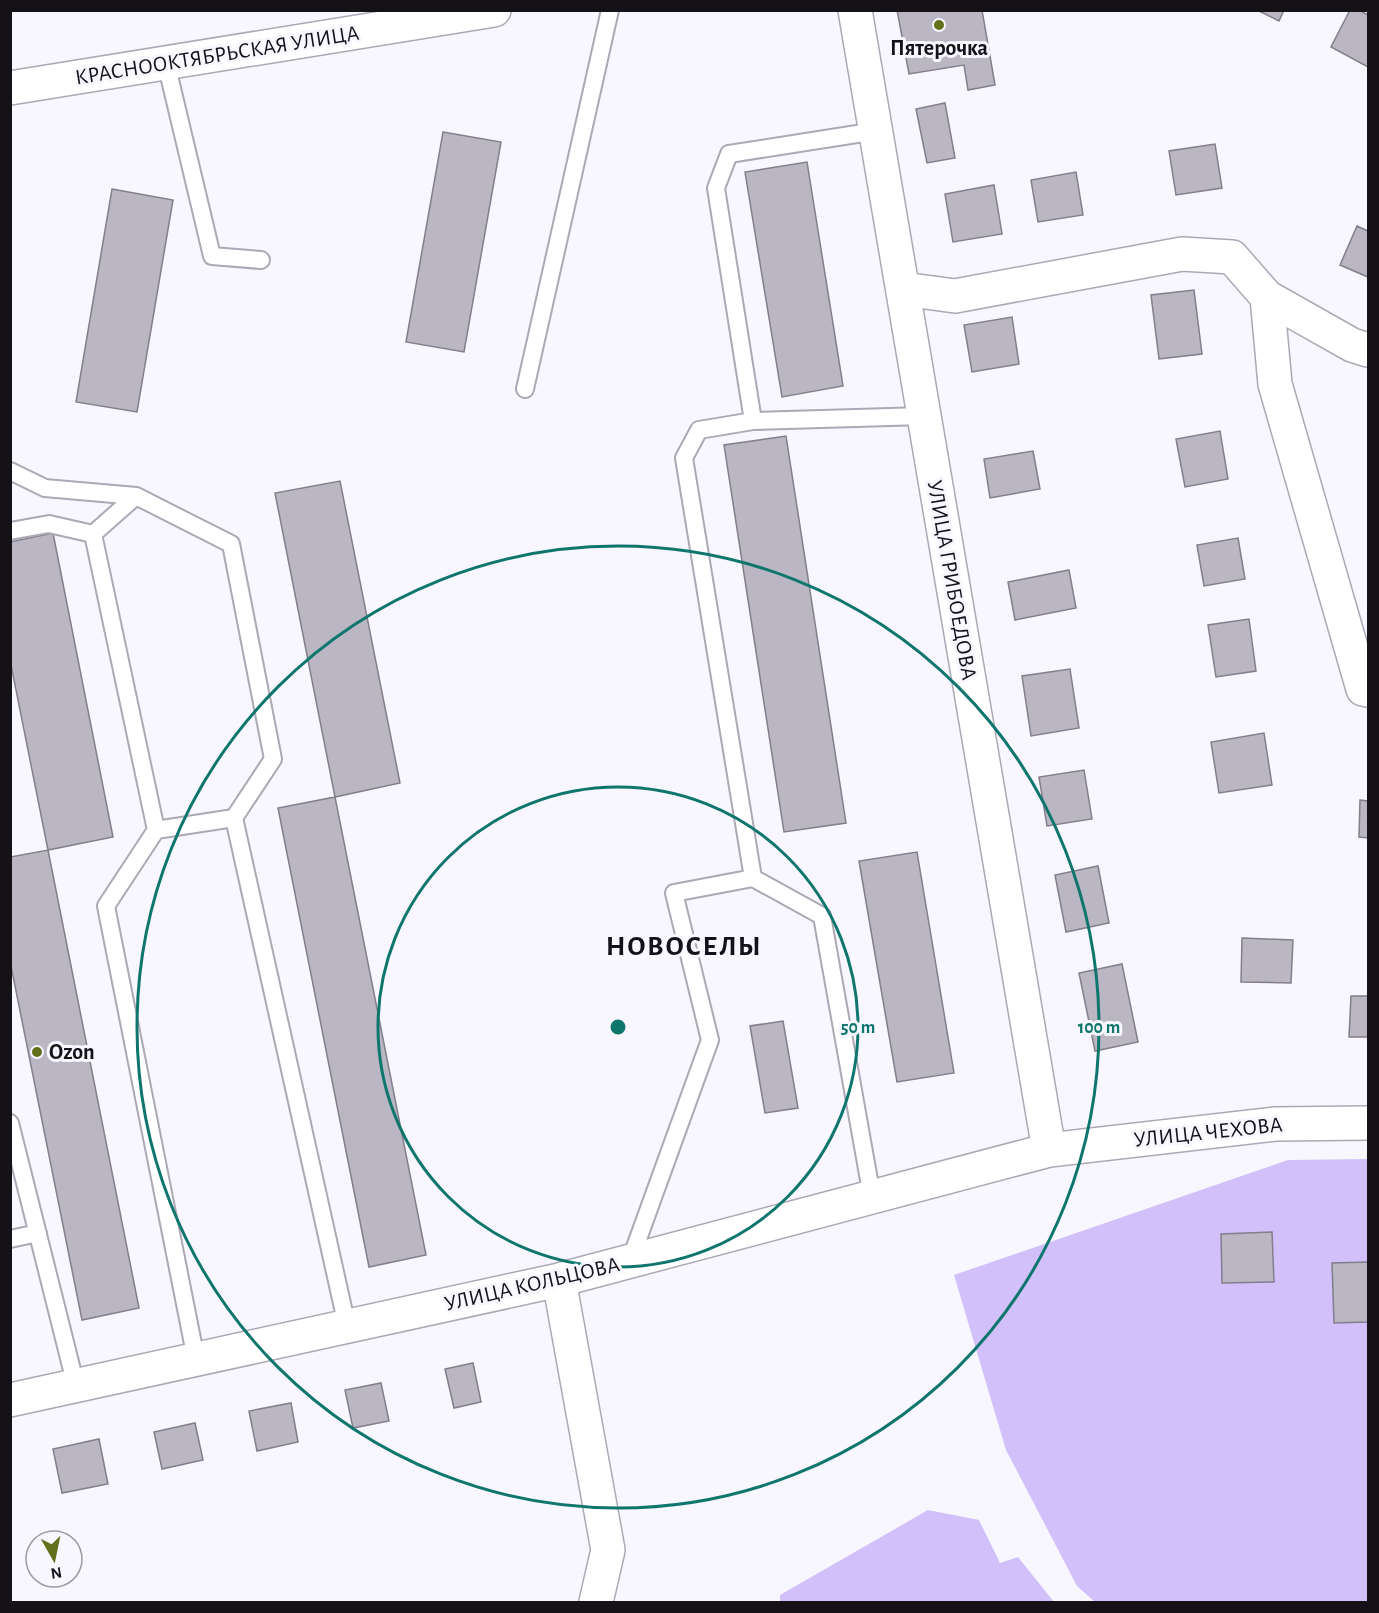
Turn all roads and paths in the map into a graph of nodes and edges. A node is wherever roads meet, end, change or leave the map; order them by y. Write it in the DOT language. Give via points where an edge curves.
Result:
graph roads {
  1 [pos="494,10"];
  2 [pos="610,10"];
  3 [pos="855,10"];
  4 [pos="166,63"];
  5 [pos="10,88"];
  6 [pos="876,131"];
  7 [pos="261,260"];
  8 [pos="903,289"];
  9 [pos="1266,297"];
  10 [pos="1368,350"];
  11 [pos="525,389"];
  12 [pos="924,416"];
  13 [pos="753,421"];
  14 [pos="10,471"];
  15 [pos="136,496"];
  16 [pos="10,531"];
  17 [pos="93,534"];
  18 [pos="1368,690"];
  19 [pos="234,818"];
  20 [pos="156,830"];
  21 [pos="753,878"];
  22 [pos="10,1123"];
  23 [pos="1368,1123"];
  24 [pos="1049,1150"];
  25 [pos="872,1197"];
  26 [pos="38,1233"];
  27 [pos="10,1239"];
  28 [pos="630,1261"];
  29 [pos="559,1280"];
  30 [pos="346,1326"];
  31 [pos="196,1359"];
  32 [pos="76,1386"];
  33 [pos="10,1400"];
  34 [pos="596,1602"];
  1 -- 4 [label="street, КРАСНООКТЯБРЬСКАЯ УЛИЦА"];
  2 -- 11 [label="lane"];
  3 -- 6 [label="street, УЛИЦА ГРИБОЕДОВА"];
  4 -- 5 [label="street, КРАСНООКТЯБРЬСКАЯ УЛИЦА"];
  4 -- 7 [label="lane" via="212,256"];
  6 -- 8 [label="street, УЛИЦА ГРИБОЕДОВА"];
  6 -- 13 [label="lane" via="729,154 716,188"];
  8 -- 9 [label="street" via="955,296 1182,254 1232,257"];
  8 -- 12 [label="street, УЛИЦА ГРИБОЕДОВА"];
  9 -- 10 [label="street"];
  9 -- 18 [label="street" via="1275,384 1363,689"];
  12 -- 13 [label="lane"];
  12 -- 24 [label="street, УЛИЦА ГРИБОЕДОВА"];
  13 -- 21 [label="lane" via="699,430 684,458"];
  14 -- 15 [label="lane" via="45,488"];
  15 -- 17 [label="lane"];
  15 -- 19 [label="lane" via="231,544 273,759"];
  16 -- 17 [label="lane" via="48,524"];
  17 -- 20 [label="lane"];
  19 -- 20 [label="lane"];
  19 -- 30 [label="lane"];
  20 -- 31 [label="lane" via="106,906"];
  21 -- 25 [label="lane" via="822,916"];
  21 -- 28 [label="lane" via="674,893 710,1040"];
  22 -- 26 [label="lane"];
  23 -- 24 [label="street, УЛИЦА ЧЕХОВА" via="1275,1124"];
  24 -- 25 [label="street, УЛИЦА КОЛЬЦОВА"];
  25 -- 28 [label="street, УЛИЦА КОЛЬЦОВА"];
  26 -- 27 [label="lane"];
  26 -- 32 [label="lane"];
  28 -- 29 [label="street, УЛИЦА КОЛЬЦОВА"];
  29 -- 30 [label="street, УЛИЦА КОЛЬЦОВА"];
  29 -- 34 [label="street" via="608,1550"];
  30 -- 31 [label="street, УЛИЦА КОЛЬЦОВА"];
  31 -- 32 [label="street, УЛИЦА КОЛЬЦОВА"];
  32 -- 33 [label="street, УЛИЦА КОЛЬЦОВА"];
}
